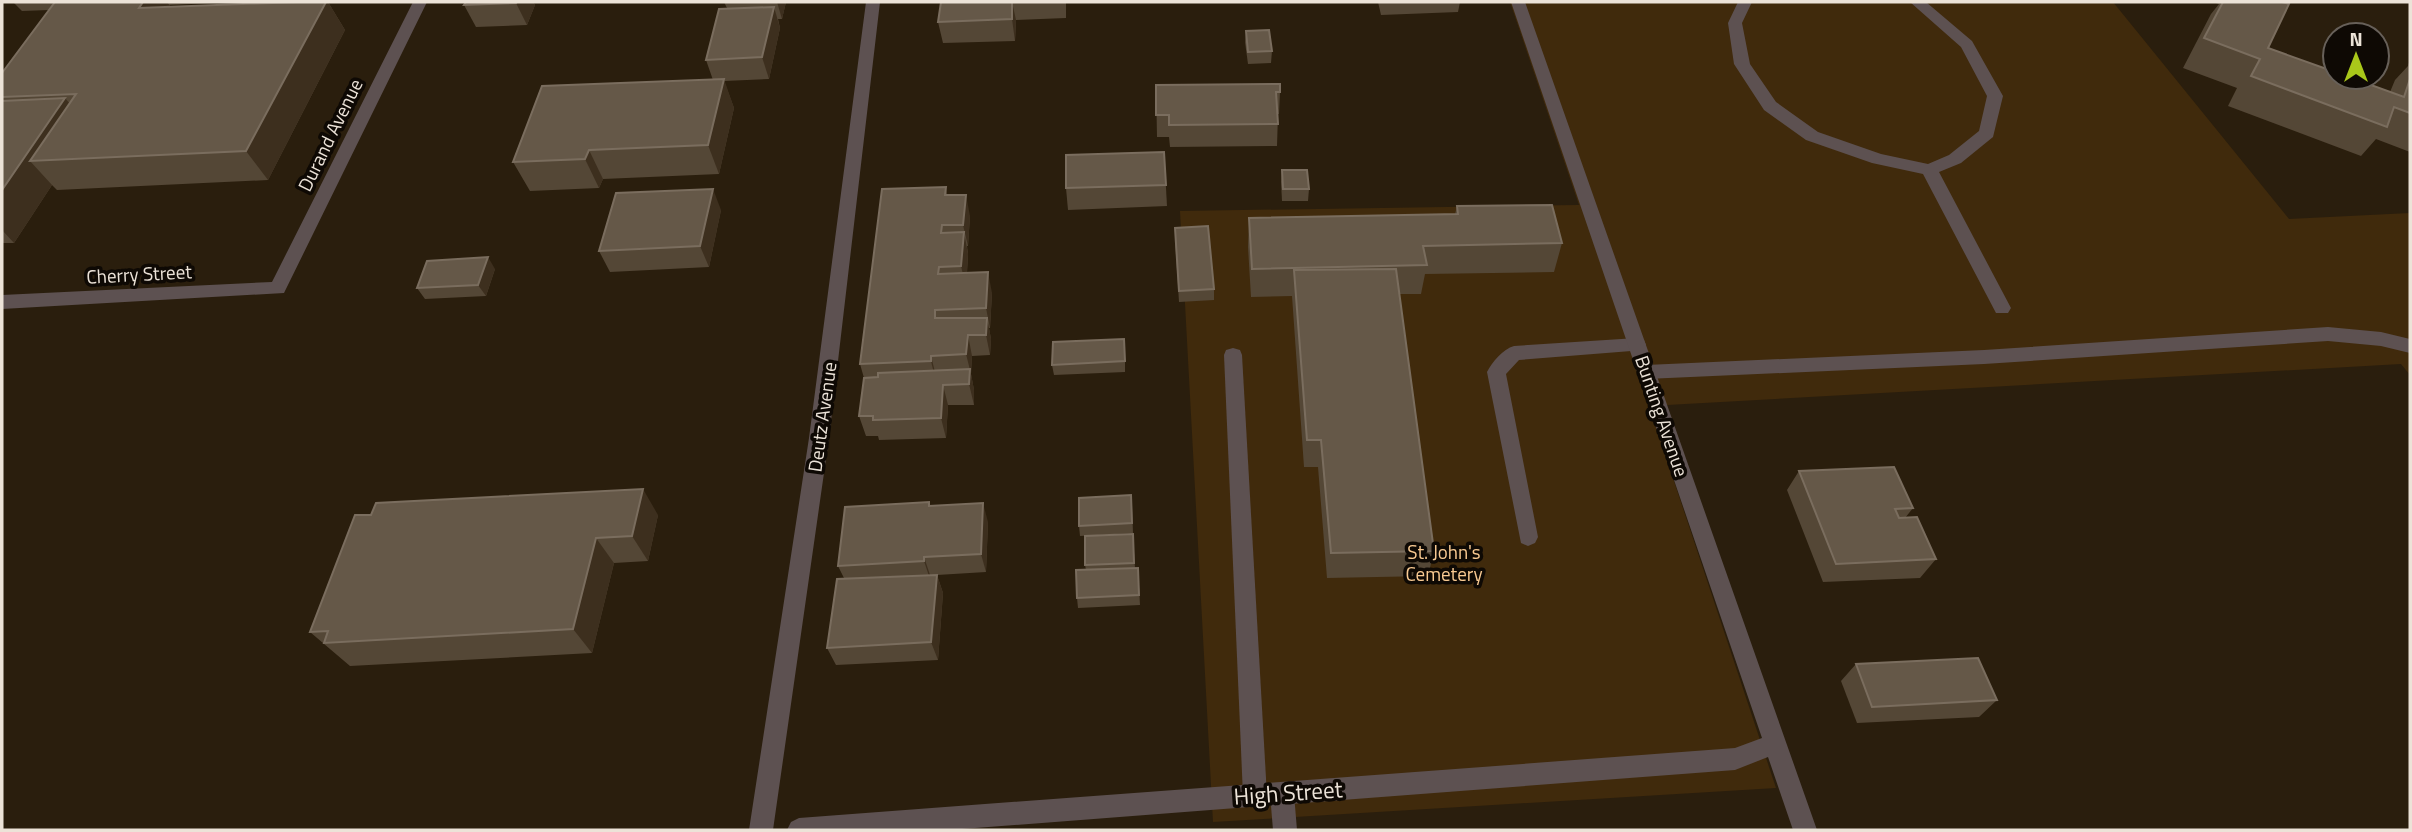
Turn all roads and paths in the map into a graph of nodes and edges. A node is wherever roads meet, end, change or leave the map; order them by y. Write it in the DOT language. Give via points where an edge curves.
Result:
graph roads {
  1 [pos="420,2"];
  2 [pos="873,2"];
  3 [pos="1518,2"];
  4 [pos="1745,2"];
  5 [pos="1917,2"];
  6 [pos="1929,170"];
  7 [pos="278,288"];
  8 [pos="2,302"];
  9 [pos="2002,308"];
  10 [pos="1637,345"];
  11 [pos="2410,346"];
  12 [pos="1233,355"];
  13 [pos="1647,372"];
  14 [pos="1528,537"];
  15 [pos="1775,744"];
  16 [pos="1282,794"];
  17 [pos="1255,796"];
  18 [pos="761,830"];
  19 [pos="799,830"];
  20 [pos="1285,830"];
  21 [pos="1805,830"];
  1 -- 7 [label="street, Durand Avenue"];
  2 -- 18 [label="street, Deutz Avenue" via="819,438"];
  3 -- 10 [label="street, Bunting Avenue"];
  4 -- 6 [label="street" via="1735,23 1742,64 1770,106 1812,136 1878,159"];
  5 -- 6 [label="street" via="1967,44 1995,96 1987,133 1955,159"];
  6 -- 9 [label="lane"];
  7 -- 8 [label="street, Cherry Street"];
  10 -- 13 [label="street, Bunting Avenue"];
  10 -- 14 [label="lane" via="1514,353 1496,372"];
  11 -- 13 [label="street" via="2328,334 1983,357"];
  12 -- 17 [label="street"];
  13 -- 15 [label="street, Bunting Avenue"];
  15 -- 16 [label="street, High Street" via="1735,759"];
  15 -- 21 [label="street, Bunting Avenue"];
  16 -- 17 [label="street, High Street"];
  16 -- 20 [label="street"];
  17 -- 19 [label="street, High Street"];
}
